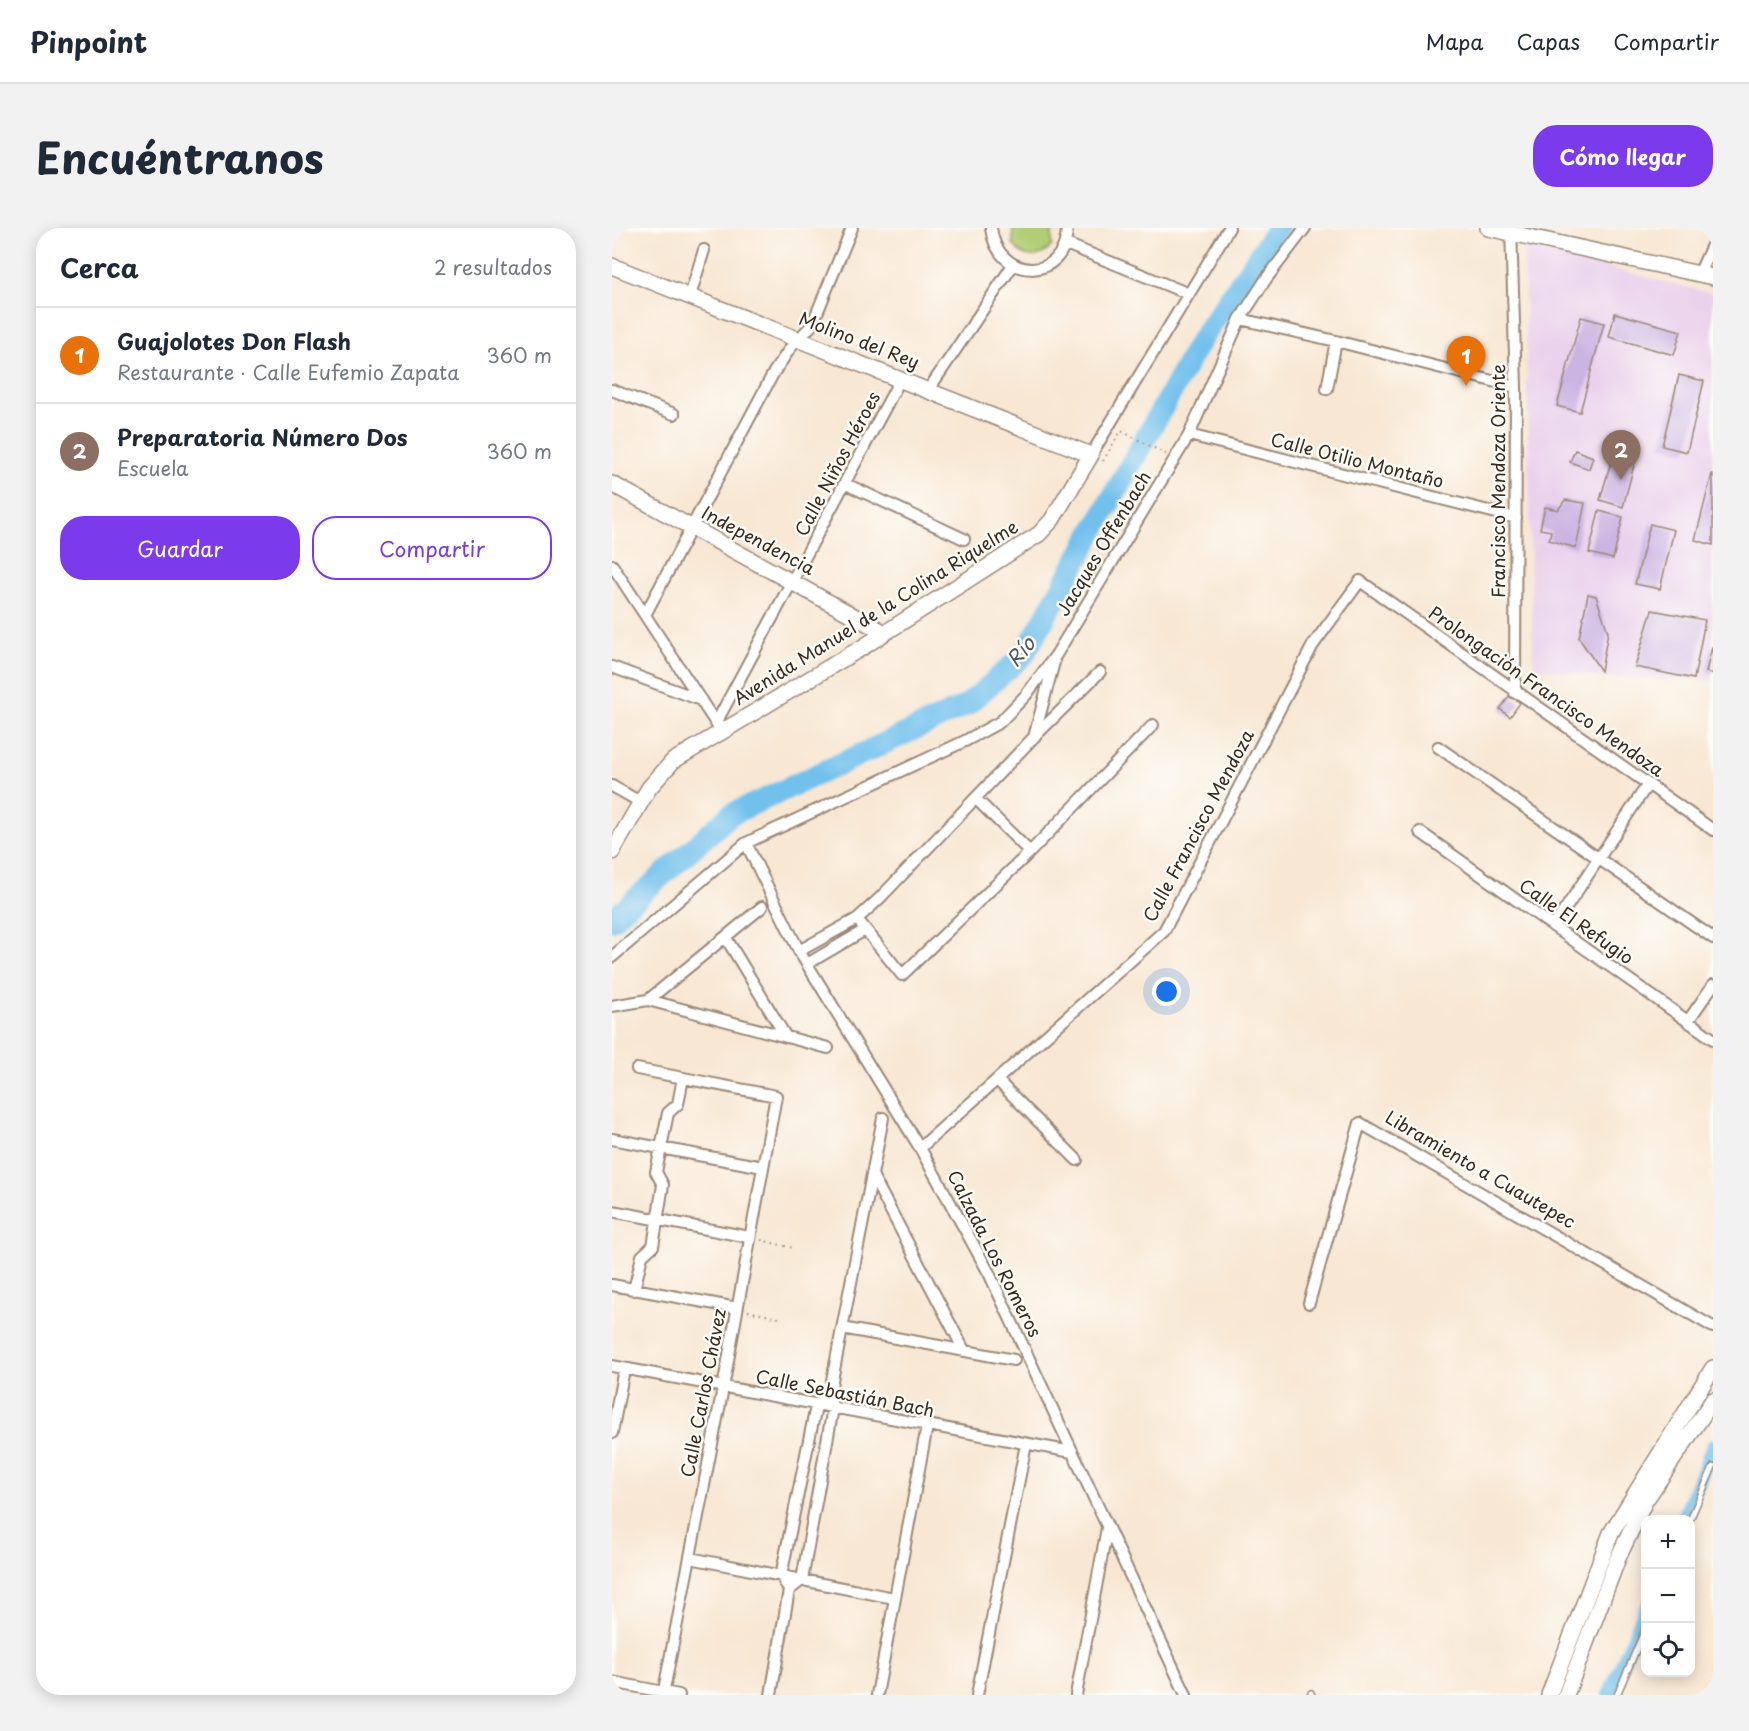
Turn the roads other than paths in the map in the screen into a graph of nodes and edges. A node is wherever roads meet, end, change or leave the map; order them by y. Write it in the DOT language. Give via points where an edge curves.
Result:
graph roads {
  1 [pos="852,228"];
  2 [pos="991,228"];
  3 [pos="1067,228"];
  4 [pos="1229,228"];
  5 [pos="1305,228"];
  6 [pos="1488,228"];
  7 [pos="1510,231"];
  8 [pos="1713,243"];
  9 [pos="1066,244"];
  10 [pos="704,250"];
  11 [pos="1013,265"];
  12 [pos="612,266"];
  13 [pos="1706,276"];
  14 [pos="1189,294"];
  15 [pos="690,296"];
  16 [pos="1240,319"];
  17 [pos="798,339"];
  18 [pos="1336,340"];
  19 [pos="901,378"];
  20 [pos="1516,387"];
  21 [pos="929,389"];
  22 [pos="1327,389"];
  23 [pos="612,390"];
  24 [pos="674,414"];
  25 [pos="1189,435"];
  26 [pos="1091,455"];
  27 [pos="612,484"];
  28 [pos="846,484"];
  29 [pos="1516,518"];
  30 [pos="691,527"];
  31 [pos="964,539"];
  32 [pos="612,567"];
  33 [pos="1360,581"];
  34 [pos="794,582"];
  35 [pos="645,615"];
  36 [pos="885,633"];
  37 [pos="1056,655"];
  38 [pos="612,667"];
  39 [pos="1100,672"];
  40 [pos="1515,693"];
  41 [pos="702,700"];
  42 [pos="1153,725"];
  43 [pos="719,727"];
  44 [pos="1034,737"];
  45 [pos="1438,747"];
  46 [pos="1648,784"];
  47 [pos="612,786"];
  48 [pos="976,799"];
  49 [pos="642,803"];
  50 [pos="1713,830"];
  51 [pos="1420,832"];
  52 [pos="746,843"];
  53 [pos="612,852"];
  54 [pos="1030,852"];
  55 [pos="1598,860"];
  56 [pos="762,907"];
  57 [pos="857,919"];
  58 [pos="1554,926"];
  59 [pos="866,930"];
  60 [pos="726,938"];
  61 [pos="1713,938"];
  62 [pos="799,951"];
  63 [pos="612,957"];
  64 [pos="807,964"];
  65 [pos="1713,985"];
  66 [pos="648,1000"];
  67 [pos="612,1006"];
  68 [pos="1688,1021"];
  69 [pos="786,1037"];
  70 [pos="1713,1039"];
  71 [pos="828,1048"];
  72 [pos="637,1069"];
  73 [pos="683,1078"];
  74 [pos="998,1081"];
  75 [pos="883,1118"];
  76 [pos="612,1139"];
  77 [pos="661,1148"];
  78 [pos="920,1148"];
  79 [pos="1077,1160"];
  80 [pos="763,1167"];
  81 [pos="872,1175"];
  82 [pos="612,1211"];
  83 [pos="658,1219"];
  84 [pos="749,1237"];
  85 [pos="612,1285"];
  86 [pos="634,1290"];
  87 [pos="1308,1303"];
  88 [pos="737,1308"];
  89 [pos="842,1328"];
  90 [pos="1713,1328"];
  91 [pos="964,1350"];
  92 [pos="1014,1360"];
  93 [pos="612,1366"];
  94 [pos="1713,1368"];
  95 [pos="624,1369"];
  96 [pos="723,1388"];
  97 [pos="829,1396"];
  98 [pos="1713,1400"];
  99 [pos="816,1406"];
  100 [pos="833,1408"];
  101 [pos="927,1426"];
  102 [pos="612,1433"];
  103 [pos="1026,1444"];
  104 [pos="1072,1452"];
  105 [pos="804,1463"];
  106 [pos="822,1466"];
  107 [pos="1713,1467"];
  108 [pos="1692,1515"];
  109 [pos="1107,1528"];
  110 [pos="690,1558"];
  111 [pos="781,1576"];
  112 [pos="802,1580"];
  113 [pos="789,1590"];
  114 [pos="894,1598"];
  115 [pos="1641,1639"];
  116 [pos="1179,1679"];
  117 [pos="612,1682"];
  118 [pos="663,1694"];
  119 [pos="1619,1694"];
  120 [pos="679,1695"];
  121 [pos="771,1695"];
  122 [pos="877,1695"];
  123 [pos="977,1695"];
  124 [pos="1076,1695"];
  125 [pos="1176,1695"];
  126 [pos="1186,1695"];
  127 [pos="1549,1695"];
  128 [pos="1566,1695"];
  1 -- 17 [label="street" via="812,324"];
  2 -- 11 [label="street" via="997,250"];
  3 -- 9 [label="street"];
  4 -- 14 [label="street, Avenida Manuel de la Colina Riquelme"];
  5 -- 16 [label="street, Jacques Offenbach"];
  6 -- 7 [label="street"];
  7 -- 13 [label="street"];
  7 -- 20 [label="street, Francisco Mendoza Oriente"];
  8 -- 13 [label="street"];
  9 -- 11 [label="street" via="1059,258 1045,267"];
  9 -- 14 [label="street"];
  10 -- 15 [label="street"];
  11 -- 21 [label="street"];
  12 -- 15 [label="street, Molino del Rey"];
  14 -- 26 [label="street, Avenida Manuel de la Colina Riquelme"];
  15 -- 17 [label="street, Molino del Rey"];
  16 -- 18 [label="street"];
  16 -- 25 [label="street, Jacques Offenbach"];
  17 -- 19 [label="street, Molino del Rey"];
  17 -- 30 [label="street" via="774,372"];
  18 -- 20 [label="street"];
  18 -- 22 [label="street"];
  19 -- 21 [label="street, Molino del Rey"];
  19 -- 28 [label="street, Calle Niños Héroes"];
  20 -- 29 [label="street, Francisco Mendoza Oriente"];
  21 -- 26 [label="street, Molino del Rey"];
  23 -- 24 [label="street"];
  25 -- 29 [label="street, Calle Otilio Montaño"];
  25 -- 37 [label="street, Jacques Offenbach"];
  26 -- 36 [label="street, Avenida Manuel de la Colina Riquelme" via="1053,520 1039,534"];
  27 -- 30 [label="street, Independencia"];
  28 -- 31 [label="street"];
  28 -- 34 [label="street, Calle Niños Héroes"];
  29 -- 40 [label="street, Francisco Mendoza Oriente"];
  30 -- 34 [label="street, Independencia"];
  30 -- 35 [label="street"];
  32 -- 35 [label="street"];
  33 -- 40 [label="street, Prolongación Francisco Mendoza"];
  33 -- 74 [label="street, Calle Francisco Mendoza" via="1313,645 1164,931"];
  34 -- 36 [label="street, Independencia"];
  34 -- 43 [label="street, Calle Niños Héroes"];
  35 -- 41 [label="street"];
  36 -- 43 [label="street, Avenida Manuel de la Colina Riquelme"];
  37 -- 44 [label="street"];
  37 -- 52 [label="street, Jacques Offenbach" via="1000,722"];
  38 -- 41 [label="street"];
  39 -- 44 [label="street"];
  40 -- 46 [label="street, Prolongación Francisco Mendoza"];
  41 -- 43 [label="street"];
  42 -- 54 [label="street"];
  43 -- 49 [label="street, Avenida Manuel de la Colina Riquelme" via="662,771"];
  44 -- 48 [label="street"];
  45 -- 55 [label="street"];
  46 -- 50 [label="street, Prolongación Francisco Mendoza"];
  46 -- 55 [label="street"];
  47 -- 49 [label="street"];
  48 -- 54 [label="street"];
  48 -- 57 [label="street"];
  49 -- 53 [label="street, Avenida Manuel de la Colina Riquelme"];
  51 -- 58 [label="street, Calle El Refugio"];
  52 -- 62 [label="street, Calzada Los Romeros"];
  52 -- 63 [label="street, Jacques Offenbach"];
  54 -- 59 [label="street" via="902,975"];
  55 -- 58 [label="street"];
  55 -- 61 [label="street"];
  56 -- 60 [label="street"];
  57 -- 59 [label="street"];
  57 -- 62 [label="street"];
  58 -- 68 [label="street, Calle El Refugio"];
  59 -- 64 [label="street"];
  60 -- 66 [label="street"];
  60 -- 69 [label="street"];
  62 -- 64 [label="street, Calzada Los Romeros"];
  64 -- 78 [label="street, Calzada Los Romeros"];
  65 -- 68 [label="street"];
  66 -- 67 [label="street"];
  66 -- 69 [label="street"];
  68 -- 70 [label="street, Calle El Refugio"];
  69 -- 71 [label="street"];
  72 -- 73 [label="street"];
  73 -- 77 [label="street" via="678,1104 668,1113"];
  73 -- 80 [label="street, Calle Carlos Chávez" via="776,1096"];
  74 -- 78 [label="street, Calle Francisco Mendoza"];
  74 -- 79 [label="street"];
  75 -- 81 [label="street"];
  76 -- 77 [label="street"];
  77 -- 80 [label="street"];
  77 -- 83 [label="street" via="656,1172 663,1185"];
  78 -- 104 [label="street, Calzada Los Romeros" via="989,1273"];
  80 -- 84 [label="street, Calle Carlos Chávez"];
  81 -- 89 [label="street"];
  81 -- 91 [label="street"];
  82 -- 83 [label="street"];
  83 -- 84 [label="street"];
  83 -- 86 [label="street" via="653,1246 642,1256"];
  84 -- 88 [label="street, Calle Carlos Chávez"];
  85 -- 86 [label="street"];
  86 -- 88 [label="street"];
  87 -- 90 [label="street, Libramiento a Cuautepec" via="1360,1123"];
  88 -- 96 [label="street, Calle Carlos Chávez"];
  89 -- 91 [label="street"];
  89 -- 97 [label="street"];
  91 -- 92 [label="street"];
  93 -- 95 [label="street, Calle Sebastián Bach"];
  94 -- 127 [label="street" via="1611,1533"];
  95 -- 96 [label="street, Calle Sebastián Bach"];
  95 -- 102 [label="street"];
  96 -- 99 [label="street, Calle Sebastián Bach"];
  96 -- 110 [label="street, Calle Carlos Chávez"];
  97 -- 99 [label="street"];
  97 -- 100 [label="street"];
  98 -- 128 [label="street" via="1645,1501 1618,1558"];
  99 -- 100 [label="street, Calle Sebastián Bach"];
  99 -- 105 [label="street"];
  100 -- 101 [label="street, Calle Sebastián Bach"];
  100 -- 106 [label="street"];
  101 -- 103 [label="street, Calle Sebastián Bach"];
  101 -- 114 [label="street"];
  103 -- 104 [label="street, Calle Sebastián Bach"];
  103 -- 123 [label="street"];
  104 -- 109 [label="street, Calzada Los Romeros"];
  105 -- 106 [label="street"];
  105 -- 111 [label="street"];
  106 -- 112 [label="street"];
  107 -- 108 [label="lane"];
  109 -- 116 [label="street, Calzada Los Romeros"];
  109 -- 124 [label="street"];
  110 -- 111 [label="street"];
  110 -- 118 [label="street, Calle Carlos Chávez"];
  111 -- 112 [label="street"];
  111 -- 113 [label="street"];
  112 -- 113 [label="street"];
  112 -- 114 [label="street"];
  113 -- 121 [label="street"];
  114 -- 122 [label="street"];
  115 -- 119 [label="lane"];
  116 -- 125 [label="street"];
  116 -- 126 [label="street, Calzada Los Romeros"];
  117 -- 118 [label="street"];
  118 -- 120 [label="street"];
}
